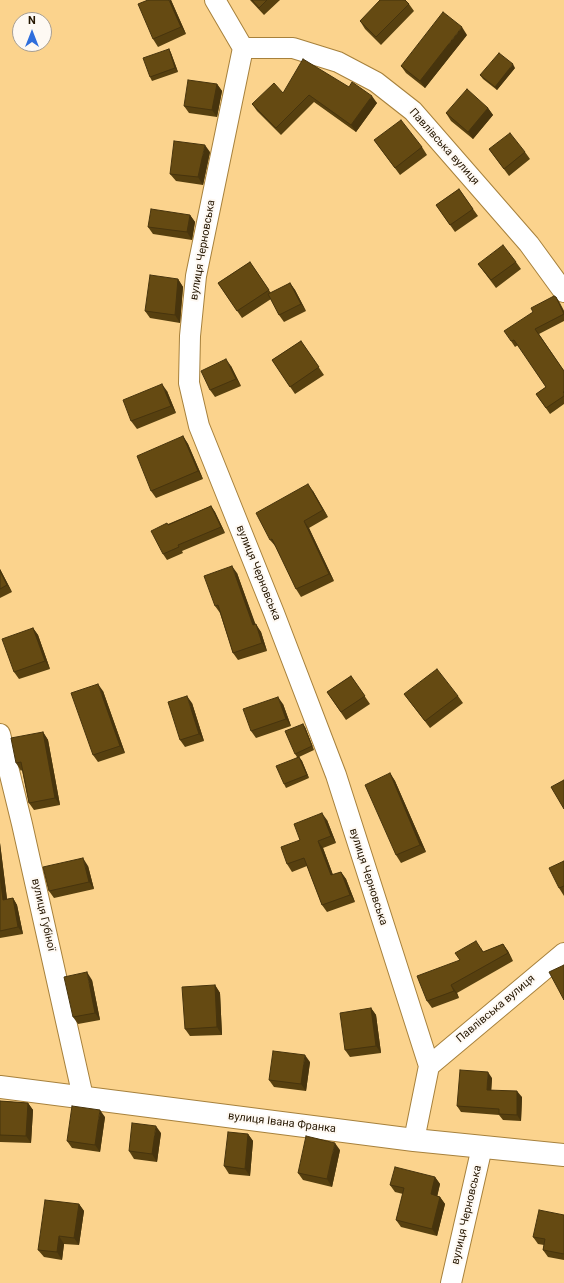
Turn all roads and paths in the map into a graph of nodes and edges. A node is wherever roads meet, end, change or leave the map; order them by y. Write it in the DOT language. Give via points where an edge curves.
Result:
graph roads {
  1 [pos="215,0"];
  2 [pos="243,48"];
  3 [pos="564,292"];
  4 [pos="0,734"];
  5 [pos="564,953"];
  6 [pos="429,1066"];
  7 [pos="0,1087"];
  8 [pos="84,1097"];
  9 [pos="414,1140"];
  10 [pos="482,1147"];
  11 [pos="564,1155"];
  12 [pos="451,1283"];
  1 -- 2 [label="street"];
  2 -- 3 [label="street, Павлівська вулиця" via="293,48 338,62 376,82 413,111 529,244"];
  2 -- 6 [label="street, вулиця Черновська" via="196,276 190,336 189,383 198,426 336,775"];
  4 -- 8 [label="street, вулиця Губіної"];
  5 -- 6 [label="street, Павлівська вулиця"];
  6 -- 9 [label="street, вулиця Черновська"];
  7 -- 8 [label="main road, вулиця Івана Франка"];
  8 -- 9 [label="main road, вулиця Івана Франка"];
  9 -- 10 [label="main road, вулиця Івана Франка"];
  10 -- 11 [label="main road, вулиця Івана Франка"];
  10 -- 12 [label="street, вулиця Черновська"];
}
